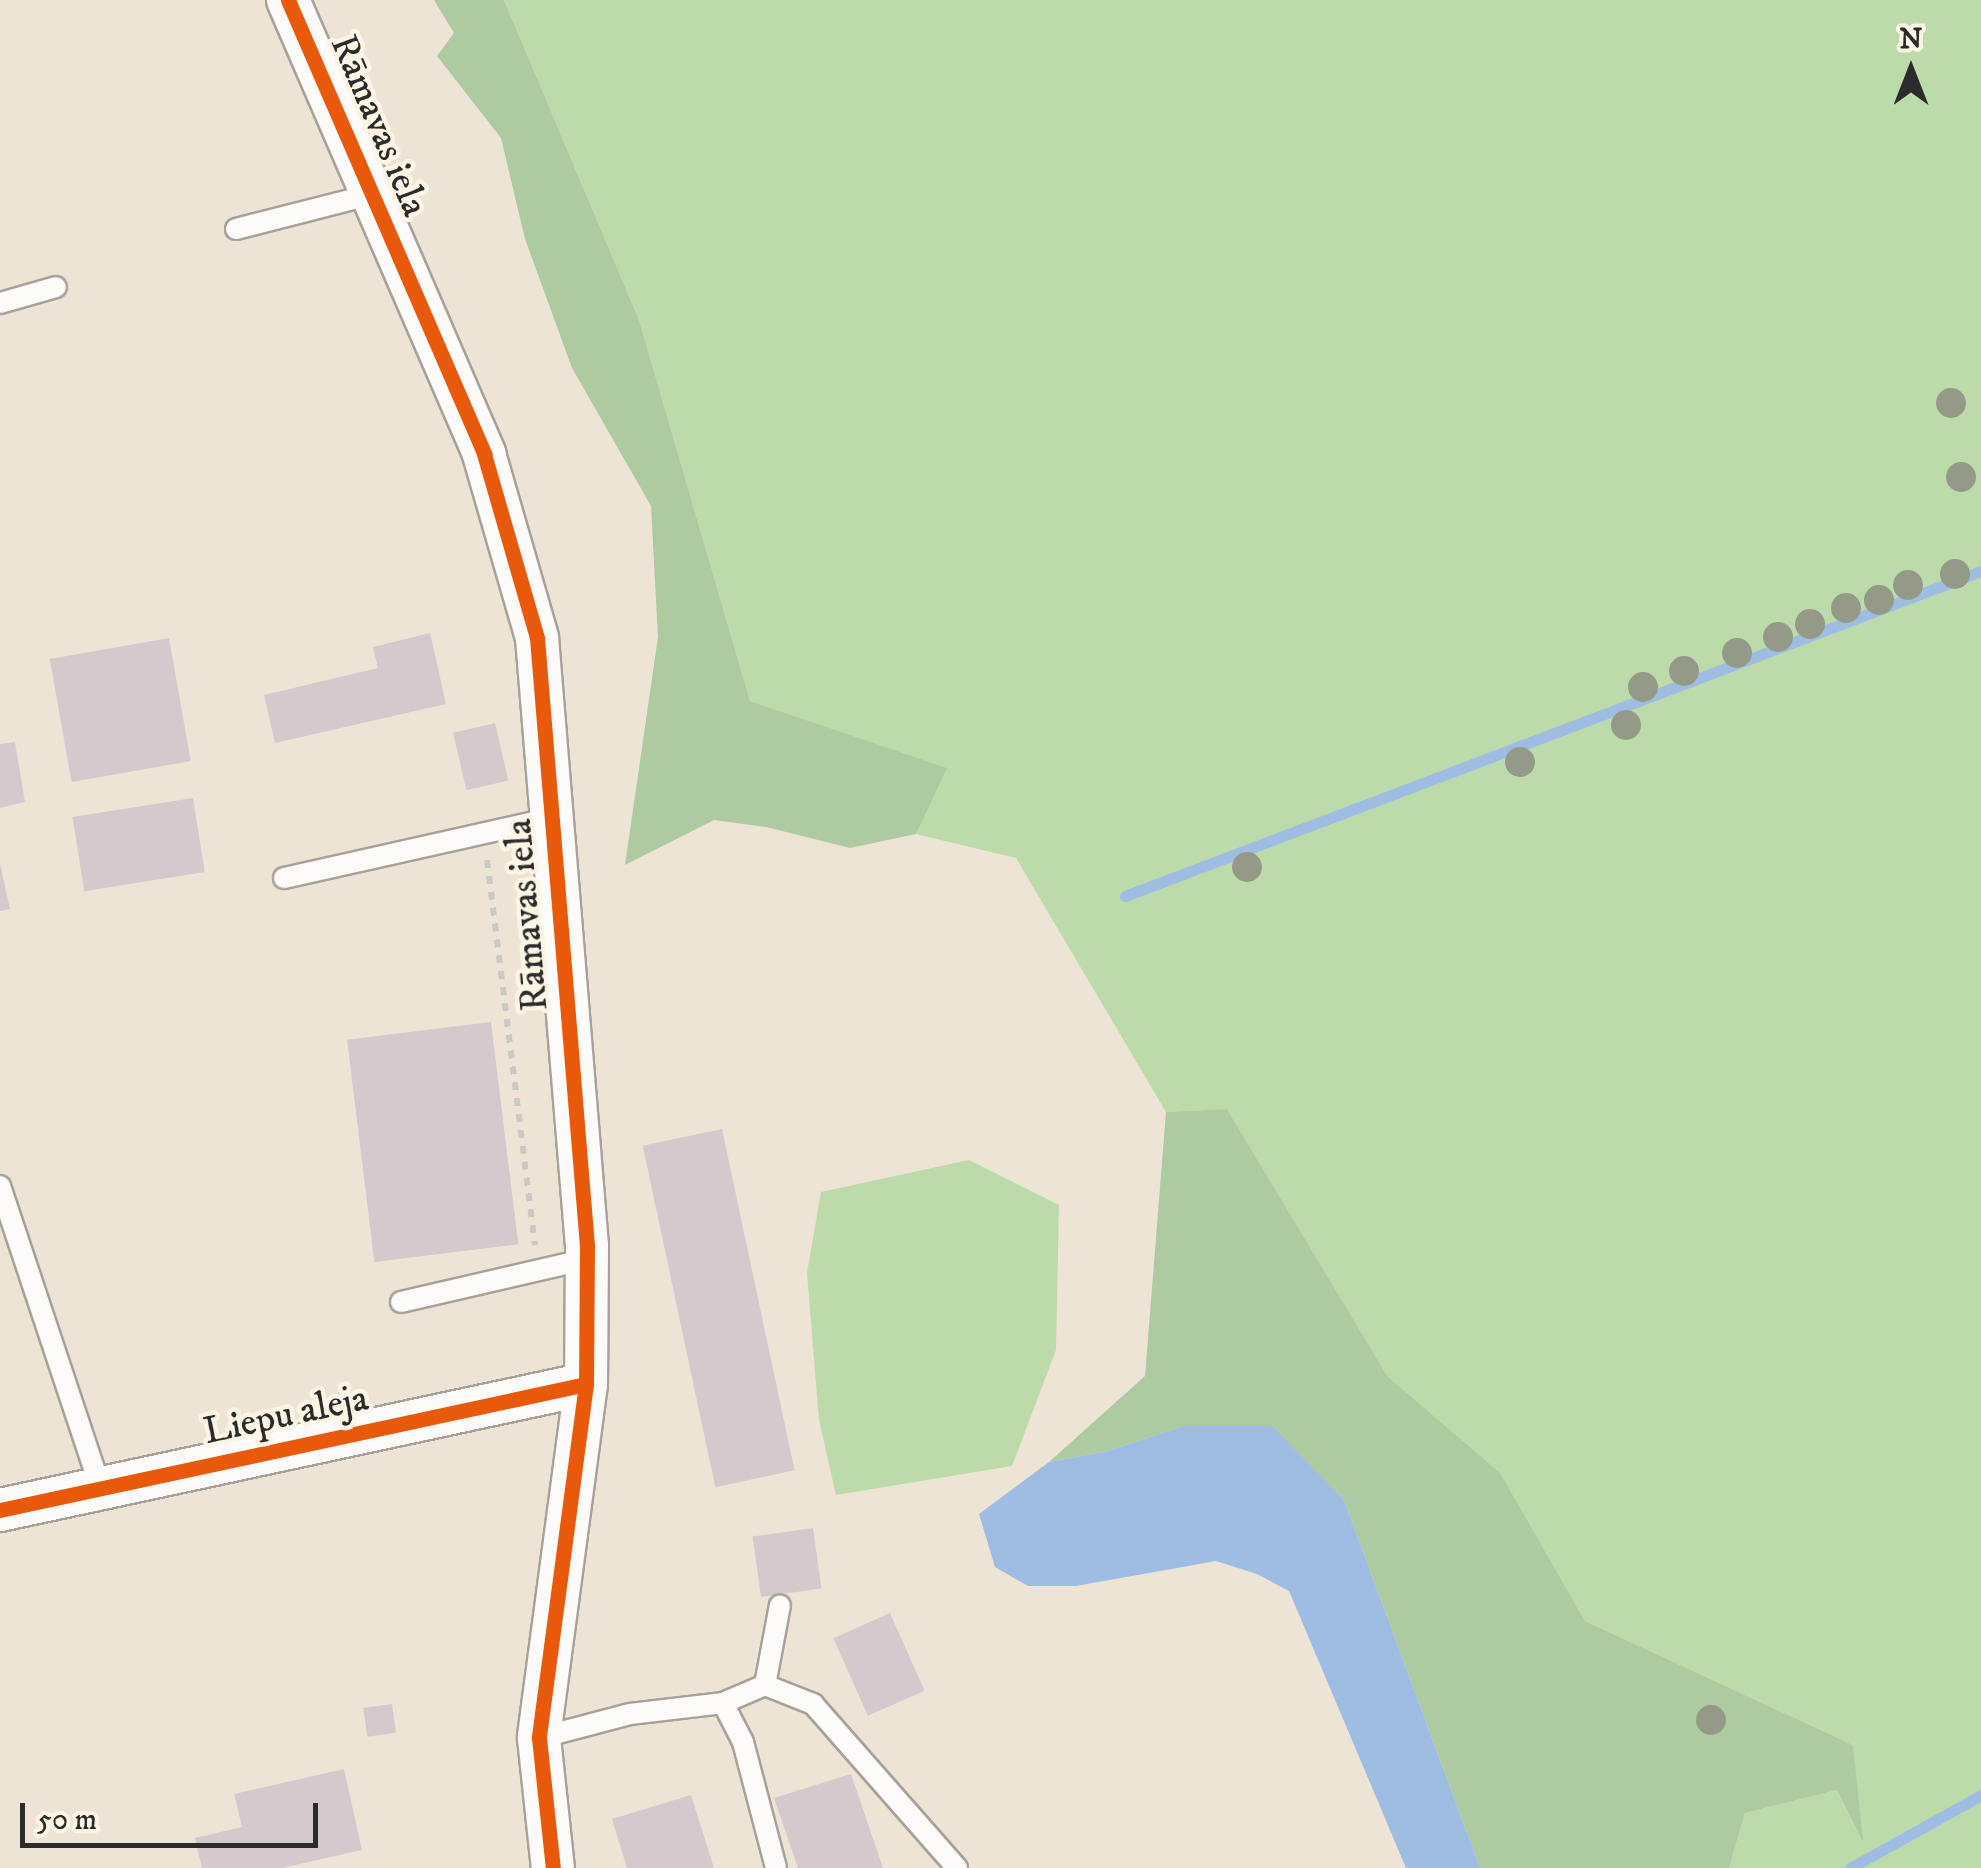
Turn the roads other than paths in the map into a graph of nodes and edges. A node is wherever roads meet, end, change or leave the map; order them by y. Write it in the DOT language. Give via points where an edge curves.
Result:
graph roads {
  1 [pos="288,0"];
  2 [pos="373,194"];
  3 [pos="236,229"];
  4 [pos="56,287"];
  5 [pos="0,302"];
  6 [pos="554,818"];
  7 [pos="284,878"];
  8 [pos="0,1186"];
  9 [pos="587,1259"];
  10 [pos="401,1302"];
  11 [pos="586,1384"];
  12 [pos="100,1489"];
  13 [pos="0,1510"];
  14 [pos="780,1606"];
  15 [pos="765,1685"];
  16 [pos="722,1703"];
  17 [pos="538,1738"];
  18 [pos="541,1866"];
  19 [pos="776,1868"];
  20 [pos="957,1868"];
  1 -- 2 [label="street, Rāmavas iela"];
  2 -- 3 [label="lane"];
  2 -- 6 [label="street, Rāmavas iela" via="484,454 537,638"];
  4 -- 5 [label="lane"];
  6 -- 7 [label="lane"];
  6 -- 9 [label="street, Rāmavas iela"];
  8 -- 12 [label="lane"];
  9 -- 10 [label="lane"];
  9 -- 11 [label="street, Rāmavas iela"];
  11 -- 12 [label="street, Liepu aleja"];
  11 -- 17 [label="street, Rāmavas iela"];
  12 -- 13 [label="street, Liepu aleja"];
  14 -- 15 [label="lane"];
  15 -- 16 [label="lane"];
  15 -- 20 [label="lane" via="812,1704"];
  16 -- 17 [label="lane" via="630,1714"];
  16 -- 19 [label="lane" via="743,1742"];
  17 -- 18 [label="street, Rāmavas iela"];
}
